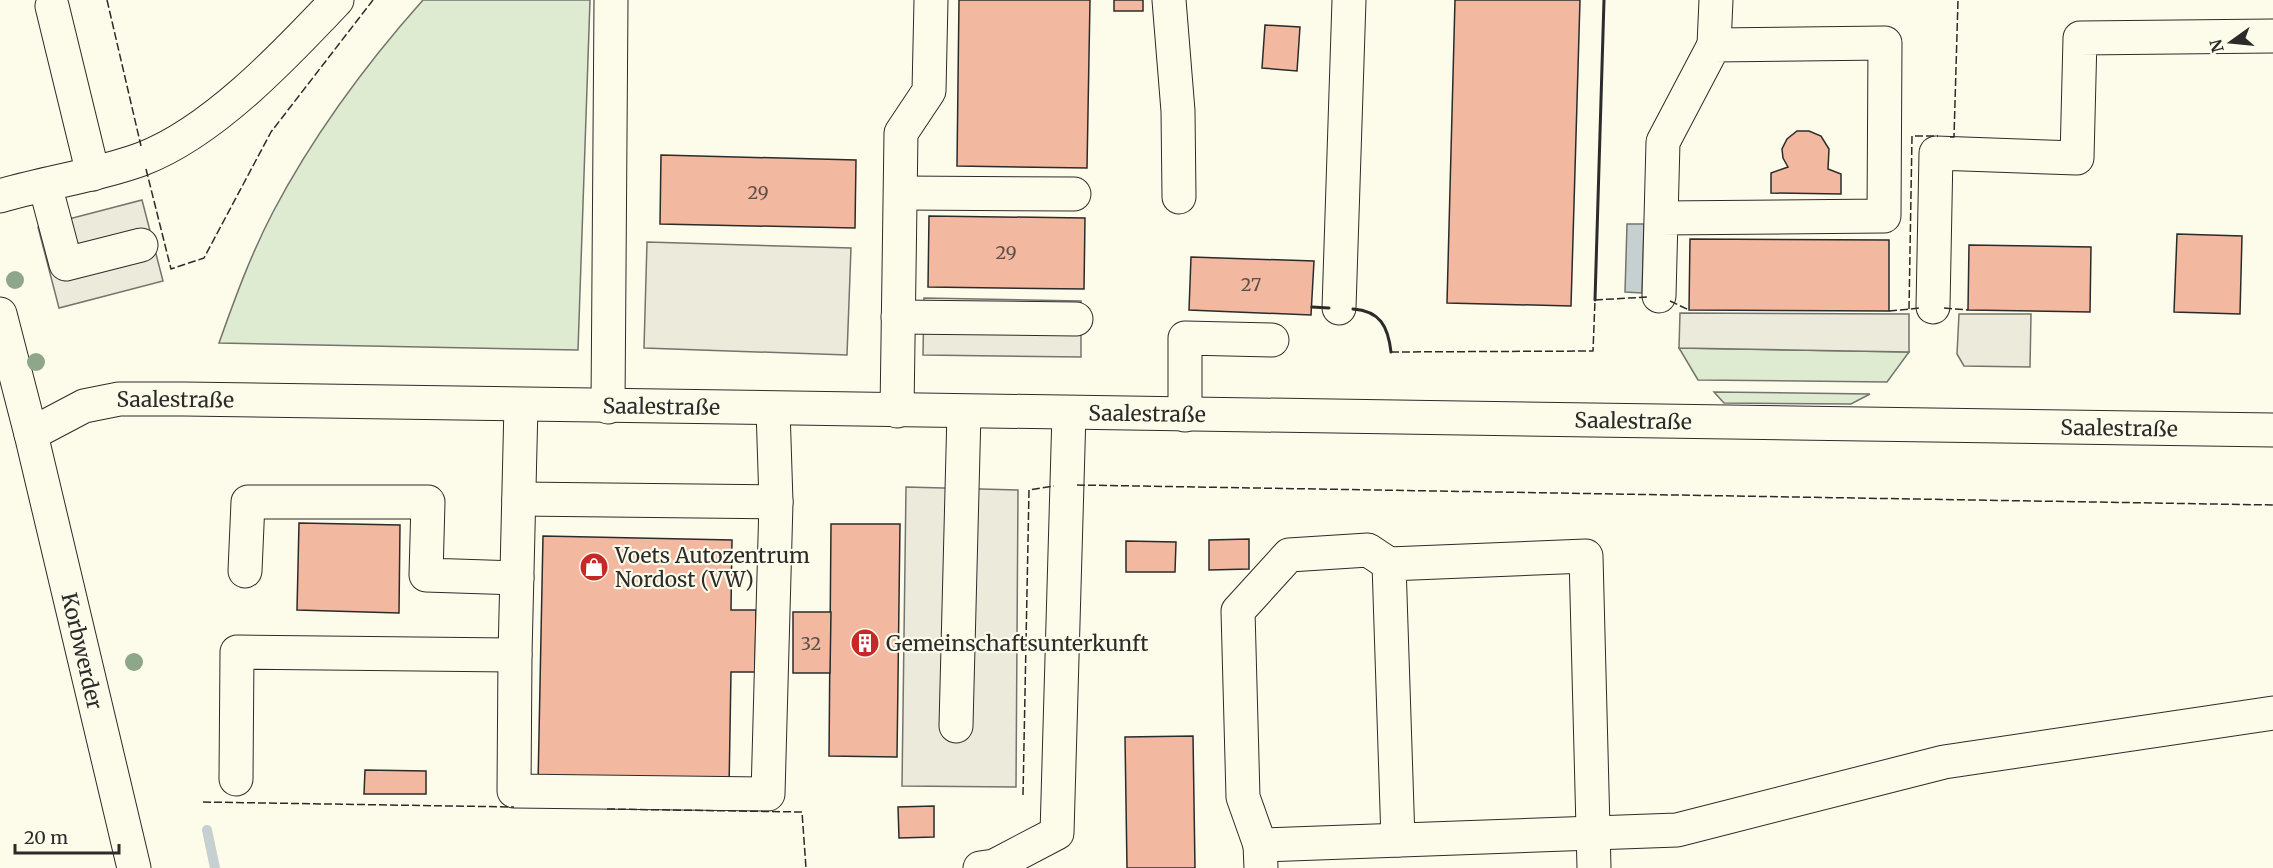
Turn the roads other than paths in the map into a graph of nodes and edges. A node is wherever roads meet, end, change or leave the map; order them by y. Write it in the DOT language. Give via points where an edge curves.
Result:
graph roads {
  1 [pos="337,0"];
  2 [pos="931,0"];
  3 [pos="1169,0"];
  4 [pos="1349,0"];
  5 [pos="1716,0"];
  6 [pos="611,1"];
  7 [pos="52,6"];
  8 [pos="2273,36"];
  9 [pos="1714,45"];
  10 [pos="93,174"];
  11 [pos="45,185"];
  12 [pos="901,193"];
  13 [pos="1074,194"];
  14 [pos="0,196"];
  15 [pos="1179,197"];
  16 [pos="1661,218"];
  17 [pos="141,244"];
  18 [pos="1659,296"];
  19 [pos="1933,307"];
  20 [pos="1339,308"];
  21 [pos="0,314"];
  22 [pos="898,317"];
  23 [pos="1076,319"];
  24 [pos="1272,340"];
  25 [pos="521,405"];
  26 [pos="608,407"];
  27 [pos="773,409"];
  28 [pos="897,411"];
  29 [pos="964,412"];
  30 [pos="1069,413"];
  31 [pos="1185,415"];
  32 [pos="2273,430"];
  33 [pos="31,434"];
  34 [pos="519,499"];
  35 [pos="776,502"];
  36 [pos="1389,564"];
  37 [pos="245,571"];
  38 [pos="517,578"];
  39 [pos="515,655"];
  40 [pos="2273,712"];
  41 [pos="956,726"];
  42 [pos="236,779"];
  43 [pos="1594,833"];
  44 [pos="1398,840"];
  45 [pos="1261,856"];
  46 [pos="134,868"];
  47 [pos="980,868"];
  48 [pos="1594,868"];
  1 -- 10 [label="main road" via="283,57 186,136 144,158"];
  2 -- 12 [label="main road" via="929,91 901,133"];
  3 -- 15 [label="main road" via="1178,111"];
  4 -- 20 [label="main road"];
  5 -- 9 [label="main road"];
  6 -- 26 [label="main road"];
  7 -- 10 [label="main road"];
  8 -- 19 [label="main road" via="2080,38 2078,158 1936,153"];
  9 -- 16 [label="main road" via="1663,142"];
  9 -- 16 [label="main road" via="1885,43 1884,216"];
  10 -- 11 [label="main road"];
  11 -- 14 [label="main road"];
  11 -- 17 [label="main road" via="66,264"];
  12 -- 13 [label="main road"];
  12 -- 22 [label="main road"];
  16 -- 18 [label="main road"];
  21 -- 33 [label="main road, Korbwerder"];
  22 -- 23 [label="main road"];
  22 -- 28 [label="main road"];
  24 -- 31 [label="main road" via="1185,338"];
  25 -- 26 [label="main road, Saalestraße"];
  25 -- 33 [label="main road, Saalestraße" via="119,399 84,406"];
  25 -- 34 [label="main road"];
  26 -- 27 [label="main road, Saalestraße"];
  27 -- 28 [label="main road, Saalestraße"];
  27 -- 35 [label="main road"];
  28 -- 29 [label="main road, Saalestraße"];
  29 -- 30 [label="main road, Saalestraße"];
  29 -- 41 [label="main road"];
  30 -- 31 [label="main road, Saalestraße"];
  30 -- 47 [label="main road" via="1057,833 994,866"];
  31 -- 32 [label="main road, Saalestraße"];
  33 -- 46 [label="main road, Korbwerder"];
  34 -- 35 [label="main road"];
  34 -- 38 [label="main road"];
  35 -- 39 [label="main road" via="768,794 514,791"];
  36 -- 43 [label="main road" via="1586,556"];
  36 -- 44 [label="main road"];
  36 -- 45 [label="main road" via="1368,550 1289,555 1238,611 1243,796"];
  37 -- 38 [label="main road" via="248,502 428,502 426,575"];
  38 -- 39 [label="main road"];
  39 -- 42 [label="main road" via="237,652"];
  40 -- 43 [label="main road" via="1944,762 1677,830"];
  43 -- 44 [label="main road"];
  43 -- 48 [label="main road"];
  44 -- 45 [label="main road"];
}
